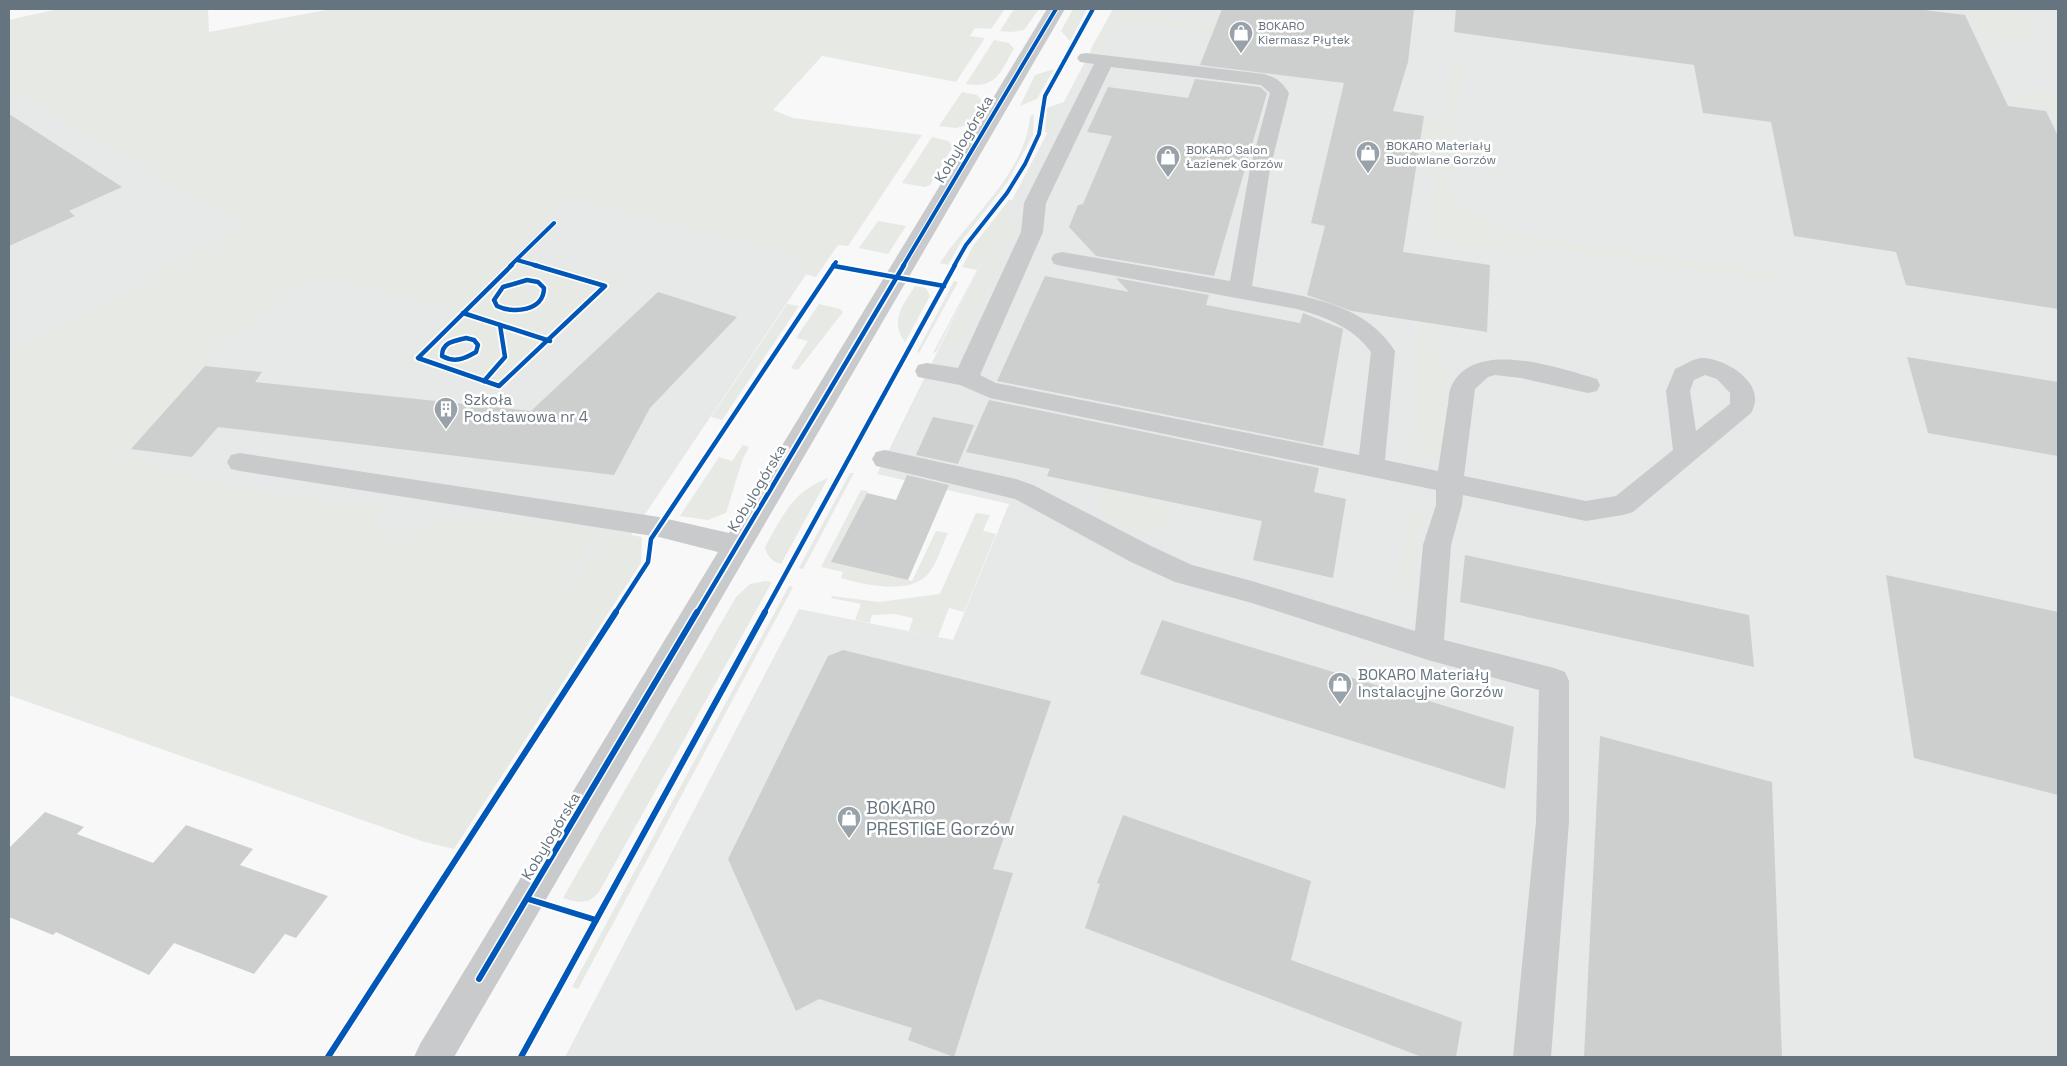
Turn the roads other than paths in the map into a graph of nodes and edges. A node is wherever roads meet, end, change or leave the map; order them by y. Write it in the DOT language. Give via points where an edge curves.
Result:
graph roads {
  1 [pos="1056,9"];
  2 [pos="1062,259"];
  3 [pos="1240,290"];
  4 [pos="927,371"];
  5 [pos="966,378"];
  6 [pos="1588,385"];
  7 [pos="1686,452"];
  8 [pos="885,459"];
  9 [pos="240,462"];
  10 [pos="1371,467"];
  11 [pos="1450,483"];
  12 [pos="738,546"];
  13 [pos="1428,648"];
  14 [pos="433,1057"];
  15 [pos="1532,1057"];
  1 -- 12 [label="street, Kobylogórska"];
  2 -- 3 [label="street"];
  3 -- 5 [label="street" via="1260,169 1280,93 1277,88 1264,80 1096,59 1035,203 1032,232"];
  3 -- 10 [label="street" via="1336,313 1364,327 1376,338 1383,351"];
  4 -- 5 [label="street"];
  5 -- 10 [label="street" via="990,390"];
  6 -- 11 [label="street" via="1507,368 1487,368 1472,376 1463,388"];
  7 -- 11 [label="street" via="1623,506 1586,511"];
  8 -- 13 [label="street" via="1007,486 1048,503 1184,574 1252,592"];
  9 -- 12 [label="street" via="659,528"];
  10 -- 11 [label="street"];
  11 -- 13 [label="street" via="1449,505 1437,545"];
  12 -- 14 [label="street, Kobylogórska"];
  13 -- 15 [label="street" via="1554,681 1553,815"];
}
